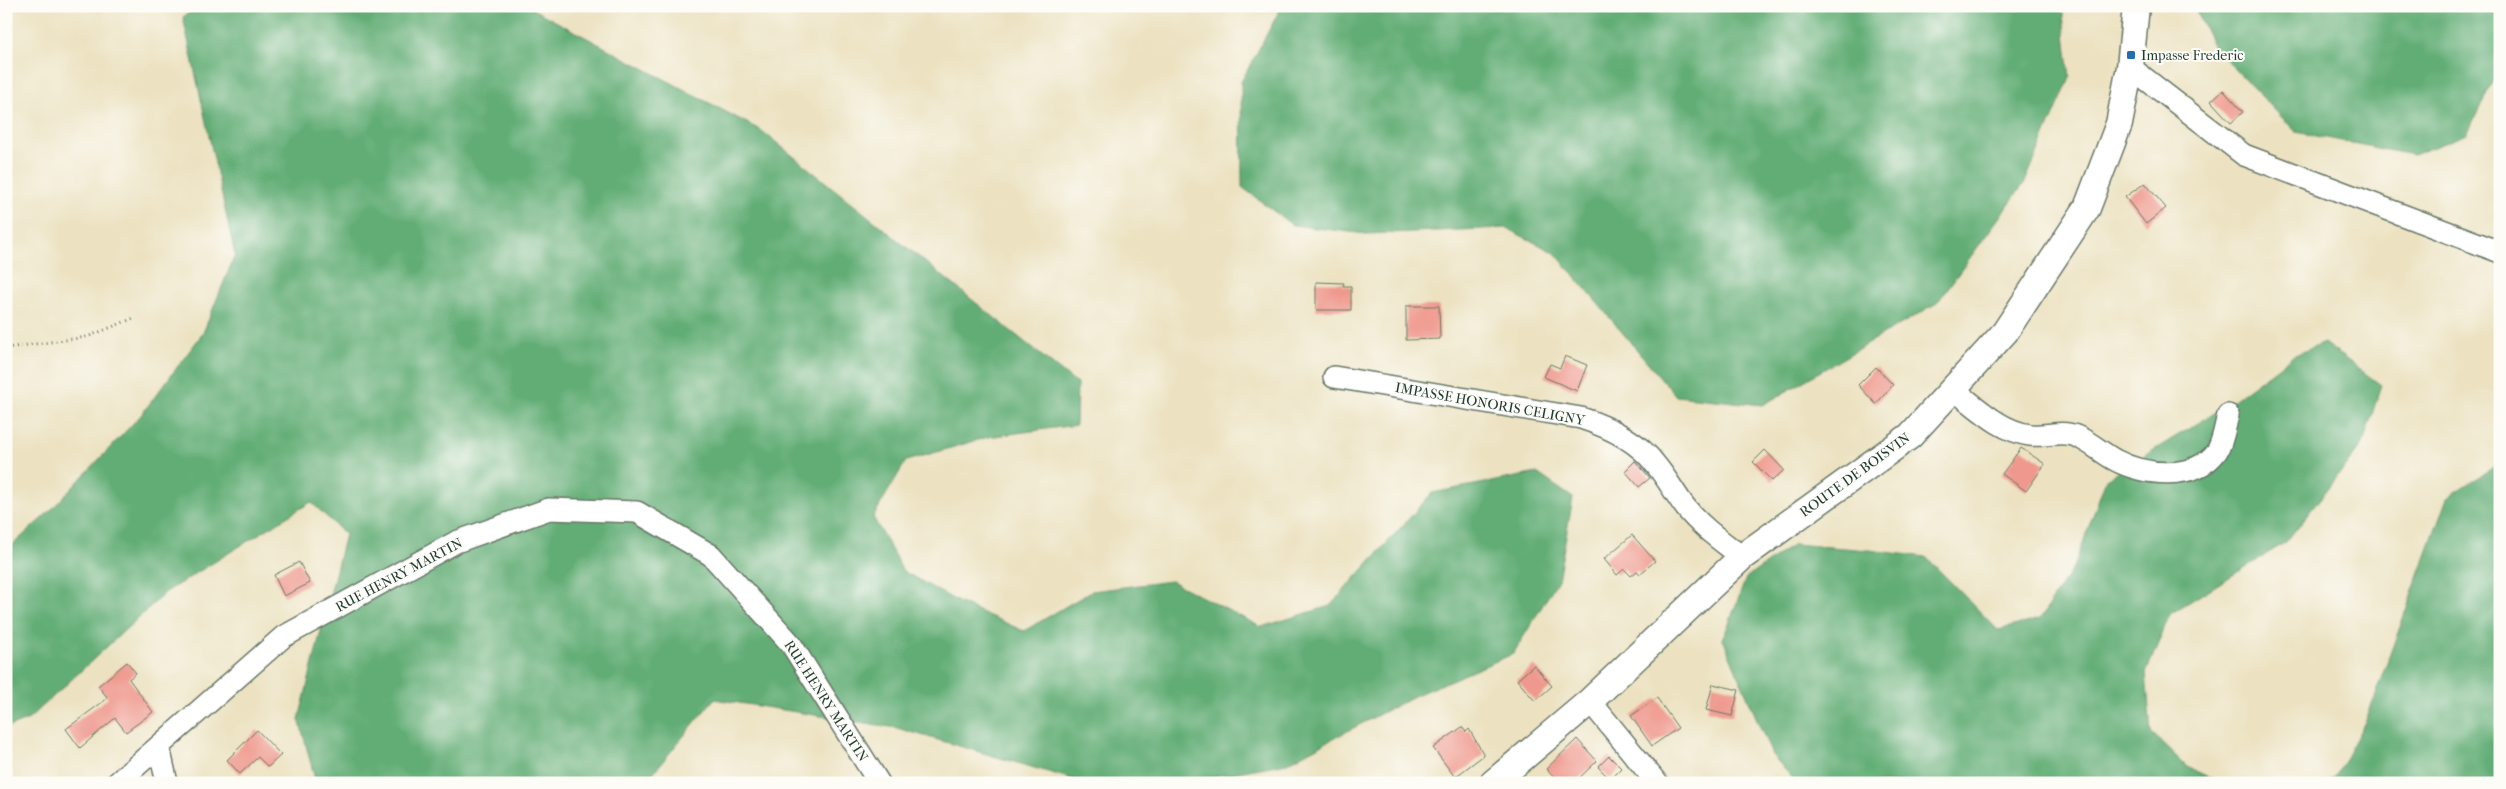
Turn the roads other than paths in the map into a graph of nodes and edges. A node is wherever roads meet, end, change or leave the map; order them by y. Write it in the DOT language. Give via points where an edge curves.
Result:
graph roads {
  1 [pos="2136,6"];
  2 [pos="2130,68"];
  3 [pos="2500,252"];
  4 [pos="1334,377"];
  5 [pos="1953,389"];
  6 [pos="2228,415"];
  7 [pos="1742,557"];
  8 [pos="1590,702"];
  9 [pos="159,747"];
  10 [pos="117,783"];
  11 [pos="167,783"];
  12 [pos="879,783"];
  13 [pos="1493,783"];
  14 [pos="1658,783"];
  1 -- 2 [label="main road, ROUTE DE BOISVIN"];
  2 -- 3 [label="street" via="2244,155"];
  2 -- 5 [label="main road, ROUTE DE BOISVIN" via="2119,124 2087,208 2005,332"];
  4 -- 7 [label="street, IMPASSE HONORIS CELIGNY" via="1601,424 1631,441 1649,457 1687,510"];
  5 -- 6 [label="street" via="2005,428 2031,435 2073,435 2115,460 2147,472 2180,472 2199,466 2217,451"];
  5 -- 7 [label="main road, ROUTE DE BOISVIN" via="1910,436"];
  7 -- 8 [label="main road, ROUTE DE BOISVIN"];
  8 -- 13 [label="main road, ROUTE DE BOISVIN"];
  8 -- 14 [label="street"];
  9 -- 10 [label="street, RUE HENRY MARTIN"];
  9 -- 11 [label="street"];
  9 -- 12 [label="street, RUE HENRY MARTIN" via="283,637 456,542 548,509 636,512 711,555 791,644"];
}
